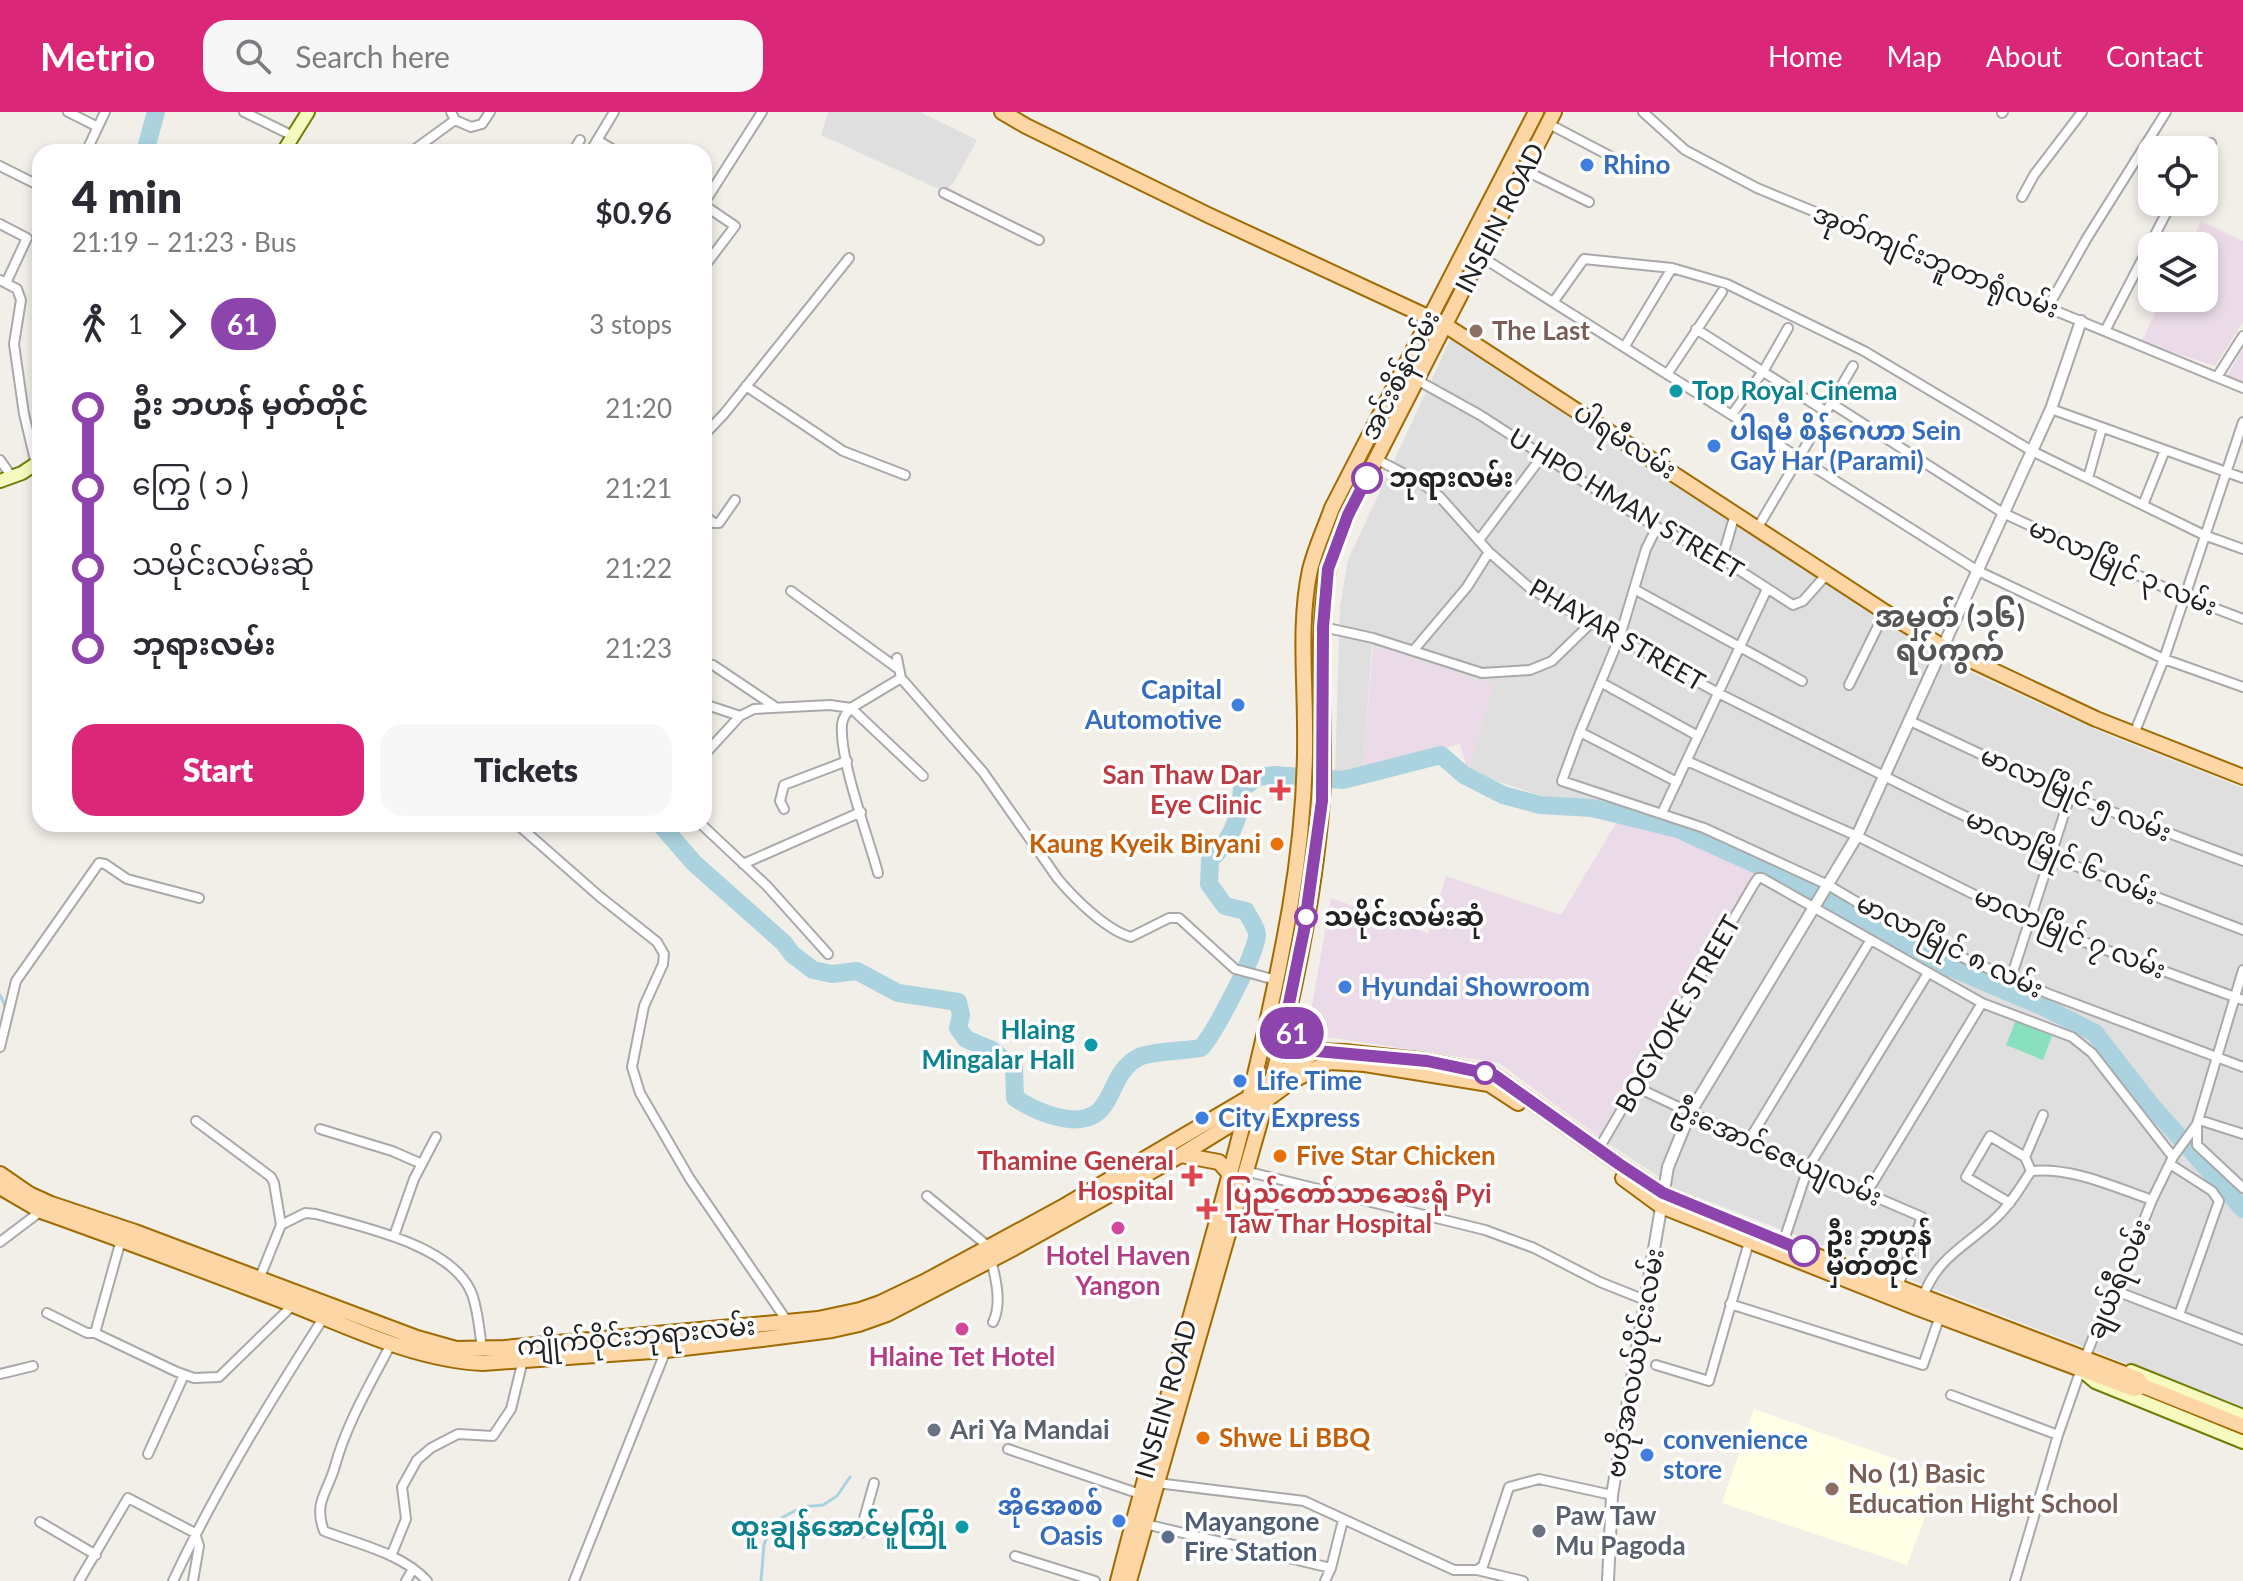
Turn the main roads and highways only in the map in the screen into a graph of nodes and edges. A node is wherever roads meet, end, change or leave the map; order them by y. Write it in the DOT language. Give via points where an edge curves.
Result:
graph roads {
  1 [pos="308,112"];
  2 [pos="1002,112"];
  3 [pos="1536,112"];
  4 [pos="1552,118"];
  5 [pos="288,144"];
  6 [pos="1429,319"];
  7 [pos="1445,325"];
  8 [pos="32,465"];
  9 [pos="3,479"];
  10 [pos="1305,657"];
  11 [pos="1323,657"];
  12 [pos="2243,777"];
  13 [pos="1285,1023"];
  14 [pos="1317,1051"];
  15 [pos="1273,1079"];
  16 [pos="1250,1097"];
  17 [pos="1266,1101"];
  18 [pos="1246,1115"];
  19 [pos="1181,1155"];
  20 [pos="1229,1173"];
  21 [pos="0,1174"];
  22 [pos="0,1187"];
  23 [pos="1662,1199"];
  24 [pos="1216,1218"];
  25 [pos="123,1234"];
  26 [pos="1766,1242"];
  27 [pos="990,1254"];
  28 [pos="256,1284"];
  29 [pos="1919,1300"];
  30 [pos="328,1312"];
  31 [pos="664,1343"];
  32 [pos="482,1356"];
  33 [pos="2083,1364"];
  34 [pos="2243,1416"];
  35 [pos="2243,1426"];
  36 [pos="2243,1442"];
  37 [pos="1139,1523"];
  38 [pos="1118,1581"];
  39 [pos="1129,1581"];
  1 -- 5 [label="main road"];
  2 -- 6 [label="main road, ပါရမီလမ်း"];
  3 -- 6 [label="main road, အင်းစိန်လမ်း"];
  4 -- 7 [label="main road, INSEIN ROAD"];
  6 -- 7 [label="main road, ပါရမီလမ်း"];
  6 -- 10 [label="main road, အင်းစိန်လမ်း" via="1332,508 1311,568"];
  7 -- 11 [label="main road, အင်းစိန်လမ်း" via="1333,553"];
  7 -- 12 [label="main road, ပါရမီလမ်း" via="1943,647"];
  8 -- 9 [label="main road"];
  10 -- 11 [label="main road"];
  10 -- 16 [label="main road, အင်းစိန်လမ်း" via="1305,768 1291,904"];
  11 -- 13 [label="main road, အင်းစိန်လမ်း" via="1322,792 1304,930"];
  13 -- 14 [label="main road" via="1296,1039"];
  13 -- 15 [label="main road, အင်းစိန်လမ်း"];
  14 -- 15 [label="main road, ကျိုက်ဝိုင်းဘုရားလမ်း"];
  14 -- 23 [label="main road" via="1427,1061 1494,1075"];
  15 -- 16 [label="main road, ကျိုက်ဝိုင်းဘုရားလမ်း"];
  15 -- 17 [label="main road, အင်းစိန်လမ်း"];
  16 -- 18 [label="main road, အင်းစိန်လမ်း"];
  16 -- 27 [label="main road, ကျိုက်ဝိုင်းဘုရားလမ်း"];
  17 -- 18 [label="main road, ကျိုက်ဝိုင်းဘုရားလမ်း"];
  17 -- 23 [label="main road, ကျိုက်ဝိုင်းဘုရားလမ်း" via="1329,1062 1489,1084"];
  17 -- 37 [label="main road" via="1157,1483"];
  18 -- 19 [label="main road, ကျိုက်ဝိုင်းဘုရားလမ်း"];
  18 -- 20 [label="main road, အင်းစိန်လမ်း"];
  19 -- 20 [label="main road" via="1219,1162"];
  19 -- 27 [label="main road, ကျိုက်ဝိုင်းဘုရားလမ်း"];
  20 -- 24 [label="main road, အင်းစိန်လမ်း"];
  21 -- 25 [label="main road, ကျိုက်ဝိုင်းဘုရားလမ်း" via="29,1194"];
  22 -- 25 [label="main road, ကျိုက်ဝိုင်းဘုရားလမ်း" via="41,1211"];
  23 -- 26 [label="main road"];
  23 -- 26 [label="main road" via="1749,1242"];
  24 -- 37 [label="main road, INSEIN ROAD" via="1140,1494"];
  25 -- 28 [label="main road, ကျိုက်ဝိုင်းဘုရားလမ်း"];
  26 -- 29 [label="main road"];
  26 -- 29 [label="main road" via="1783,1243"];
  27 -- 31 [label="main road, ကျိုက်ဝိုင်းဘုရားလမ်း" via="880,1303 818,1319"];
  27 -- 31 [label="main road, ကျိုက်ဝိုင်းဘုရားလမ်း" via="887,1314 859,1324 797,1335"];
  28 -- 30 [label="main road, ကျိုက်ဝိုင်းဘုရားလမ်း"];
  28 -- 30 [label="main road, ကျိုက်ဝိုင်းဘုရားလမ်း" via="293,1305"];
  29 -- 33 [label="main road"];
  29 -- 33 [label="main road" via="1940,1316"];
  30 -- 32 [label="main road, ကျိုက်ဝိုင်းဘုရားလမ်း"];
  30 -- 32 [label="main road, ကျိုက်ဝိုင်းဘုရားလမ်း" via="431,1356 460,1362"];
  31 -- 32 [label="main road, ကျိုက်ဝိုင်းဘုရားလမ်း"];
  31 -- 32 [label="main road, ကျိုက်ဝိုင်းဘုရားလမ်း" via="523,1360"];
  33 -- 34 [label="main road" via="2092,1357 2102,1360"];
  33 -- 35 [label="main road" via="2134,1389 2143,1386"];
  33 -- 36 [label="main road" via="2095,1382"];
  37 -- 38 [label="main road, INSEIN ROAD"];
  37 -- 39 [label="main road"];
}
